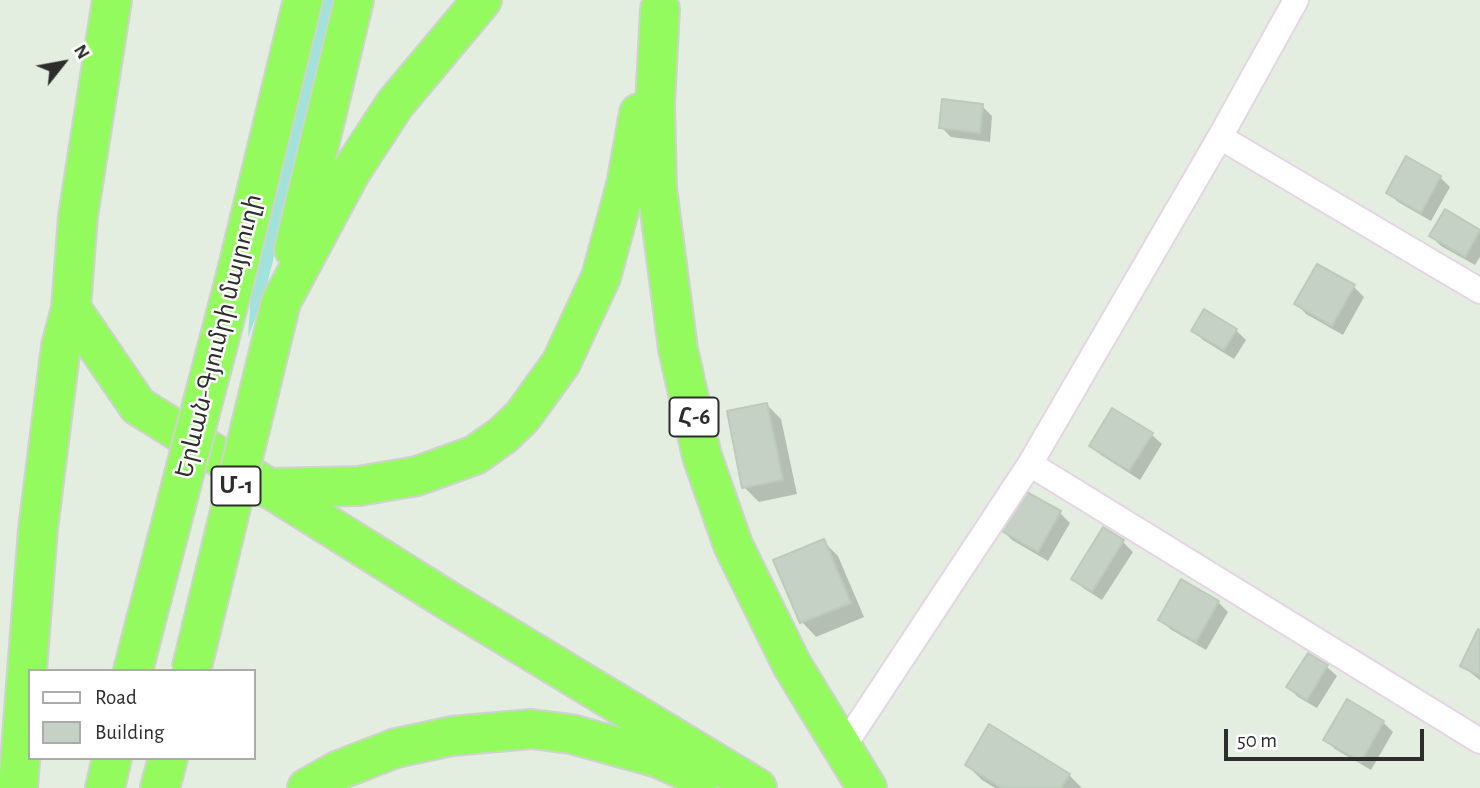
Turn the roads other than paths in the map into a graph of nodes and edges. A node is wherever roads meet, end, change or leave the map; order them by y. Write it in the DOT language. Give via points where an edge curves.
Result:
graph roads {
  1 [pos="112,0"];
  2 [pos="303,0"];
  3 [pos="354,0"];
  4 [pos="482,0"];
  5 [pos="1296,0"];
  6 [pos="661,4"];
  7 [pos="1220,137"];
  8 [pos="1480,291"];
  9 [pos="281,302"];
  10 [pos="71,308"];
  11 [pos="1030,464"];
  12 [pos="267,488"];
  13 [pos="134,669"];
  14 [pos="191,669"];
  15 [pos="1480,741"];
  16 [pos="842,749"];
  17 [pos="112,760"];
  18 [pos="167,760"];
  19 [pos="18,788"];
  20 [pos="105,788"];
  21 [pos="160,788"];
  22 [pos="307,788"];
  23 [pos="727,788"];
  24 [pos="757,788"];
  25 [pos="867,788"];
  1 -- 10 [label="highway" via="78,216"];
  2 -- 13 [label="highway, Երևան-Գյումրի մայրուղի / Մ-1, bridge"];
  3 -- 9 [label="highway, Մ-1"];
  4 -- 9 [label="highway" via="396,104 350,173"];
  5 -- 7 [label="street"];
  6 -- 12 [label="highway" via="626,185 601,277 561,363 522,417 475,455 416,476 359,486"];
  6 -- 16 [label="highway, Հ-6" via="655,104 657,188 678,349 702,456 733,545 792,665"];
  7 -- 8 [label="street"];
  7 -- 11 [label="street"];
  9 -- 14 [label="highway, Մ-1, bridge"];
  10 -- 12 [label="highway" via="138,406"];
  10 -- 19 [label="highway" via="61,346 38,529"];
  11 -- 15 [label="street"];
  11 -- 16 [label="street"];
  12 -- 24 [label="highway"];
  16 -- 25 [label="highway, Հ-6"];
  17 -- 20 [label="highway"];
  18 -- 21 [label="highway"];
  22 -- 23 [label="highway" via="396,748 452,736 531,729 571,734 658,758"];
}
